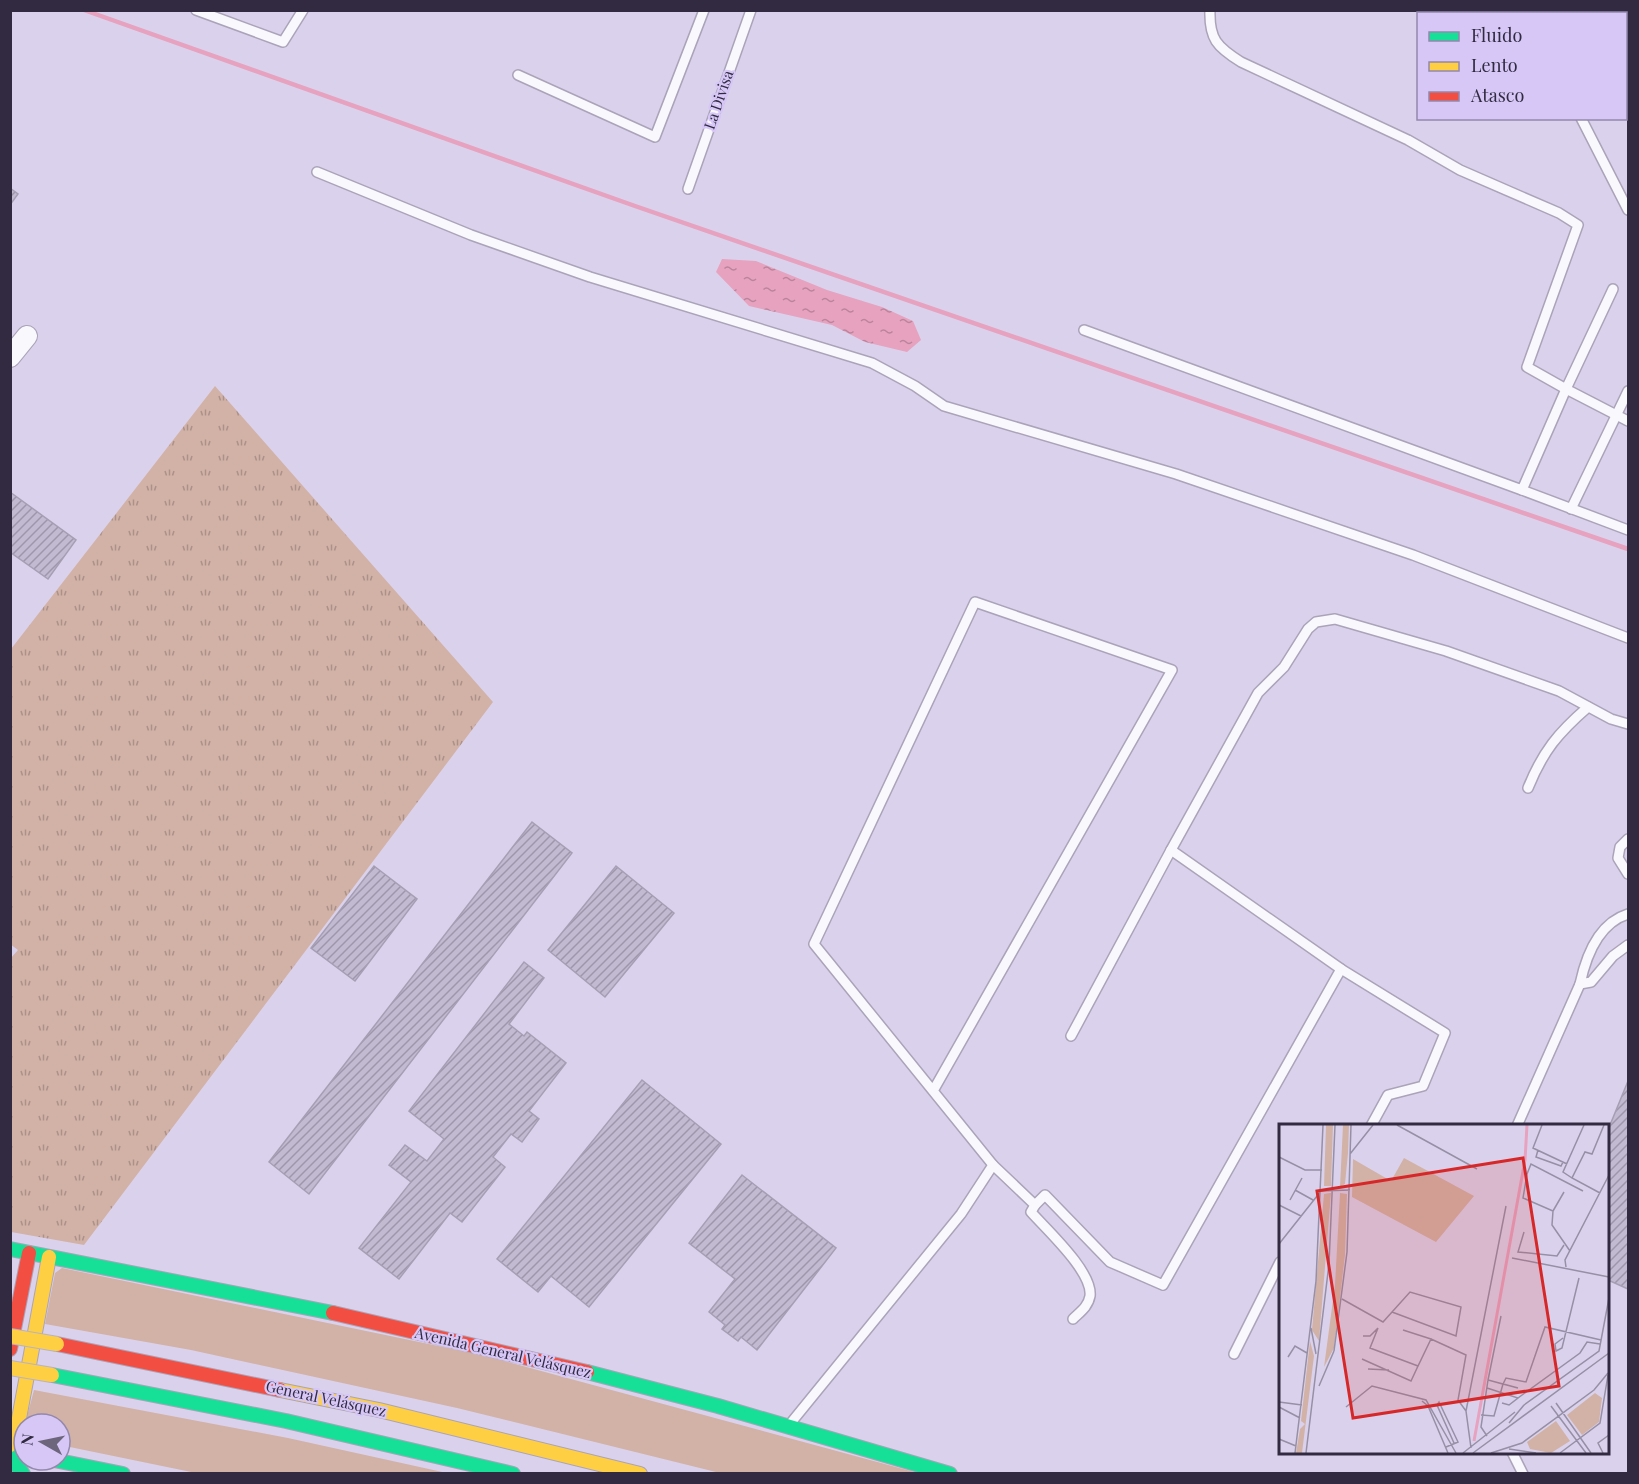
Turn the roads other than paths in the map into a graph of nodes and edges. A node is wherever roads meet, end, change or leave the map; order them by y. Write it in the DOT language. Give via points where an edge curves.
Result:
graph roads {
  1 [pos="196,10"];
  2 [pos="303,10"];
  3 [pos="704,10"];
  4 [pos="751,10"];
  5 [pos="1210,10"];
  6 [pos="518,75"];
  7 [pos="1582,120"];
  8 [pos="317,172"];
  9 [pos="688,189"];
  10 [pos="1629,210"];
  11 [pos="1613,288"];
  12 [pos="1084,330"];
  13 [pos="27,336"];
  14 [pos="10,357"];
  15 [pos="1566,389"];
  16 [pos="1629,391"];
  17 [pos="1616,416"];
  18 [pos="1629,421"];
  19 [pos="1522,490"];
  20 [pos="1571,509"];
  21 [pos="1629,530"];
  22 [pos="1629,638"];
  23 [pos="1588,707"];
  24 [pos="1629,724"];
  25 [pos="1528,788"];
  26 [pos="1629,839"];
  27 [pos="1171,850"];
  28 [pos="1629,874"];
  29 [pos="1629,914"];
  30 [pos="1629,945"];
  31 [pos="1341,969"];
  32 [pos="1580,984"];
  33 [pos="1071,1036"];
  34 [pos="933,1092"];
  35 [pos="1372,1124"];
  36 [pos="1517,1124"];
  37 [pos="993,1165"];
  38 [pos="1035,1205"];
  39 [pos="10,1249"];
  40 [pos="29,1253"];
  41 [pos="49,1257"];
  42 [pos="1279,1266"];
  43 [pos="11,1269"];
  44 [pos="25,1271"];
  45 [pos="1073,1319"];
  46 [pos="10,1336"];
  47 [pos="10,1349"];
  48 [pos="1234,1354"];
  49 [pos="10,1368"];
  50 [pos="788,1426"];
  51 [pos="10,1445"];
  52 [pos="10,1453"];
  53 [pos="1513,1454"];
  54 [pos="72,1463"];
  55 [pos="22,1473"];
  56 [pos="123,1473"];
  57 [pos="513,1473"];
  58 [pos="640,1473"];
  59 [pos="950,1473"];
  60 [pos="1523,1473"];
  1 -- 2 [label="lane" via="283,42"];
  3 -- 6 [label="lane" via="655,137"];
  4 -- 9 [label="lane, La Divisa"];
  5 -- 15 [label="lane" via="1210,31 1215,40 1241,62 1578,225 1527,367"];
  7 -- 10 [label="lane"];
  8 -- 22 [label="lane" via="471,235 590,277 872,363 944,406 1176,474 1413,555"];
  11 -- 15 [label="lane"];
  12 -- 19 [label="lane"];
  13 -- 14 [label="street"];
  15 -- 17 [label="lane"];
  15 -- 19 [label="lane"];
  16 -- 17 [label="lane"];
  17 -- 18 [label="lane"];
  17 -- 20 [label="lane"];
  19 -- 20 [label="lane"];
  20 -- 21 [label="lane"];
  23 -- 24 [label="lane"];
  23 -- 25 [label="lane" via="1561,730 1541,758"];
  23 -- 27 [label="lane" via="1558,691 1446,651 1335,619 1316,622 1284,667 1258,693"];
  26 -- 28 [label="lane" via="1620,848 1618,858"];
  27 -- 31 [label="lane"];
  27 -- 33 [label="lane"];
  29 -- 32 [label="lane" via="1601,934 1584,966"];
  30 -- 32 [label="lane" via="1612,956 1592,982"];
  31 -- 35 [label="lane" via="1445,1033 1423,1086 1388,1095"];
  31 -- 38 [label="lane" via="1163,1286 1110,1262 1045,1195"];
  32 -- 36 [label="lane"];
  34 -- 34 [label="lane" via="814,944 975,602 1172,670"];
  34 -- 37 [label="lane"];
  37 -- 38 [label="lane"];
  37 -- 50 [label="lane" via="961,1214"];
  38 -- 45 [label="lane" via="1031,1212 1085,1279 1090,1295 1086,1307"];
  39 -- 40 [label="main road, Avenida General Velásquez"];
  40 -- 41 [label="main road, Avenida General Velásquez"];
  40 -- 44 [label="main road"];
  41 -- 50 [label="main road, Avenida General Velásquez" via="261,1297 462,1342"];
  41 -- 51 [label="main road" via="18,1424"];
  42 -- 48 [label="lane"];
  43 -- 44 [label="main road"];
  44 -- 47 [label="main road"];
  46 -- 58 [label="main road, General Velásquez, bridge" via="390,1412"];
  49 -- 57 [label="main road, General Velásquez, bridge" via="286,1421"];
  50 -- 59 [label="main road, Avenida General Velásquez"];
  52 -- 55 [label="main road"];
  53 -- 60 [label="lane"];
  54 -- 56 [label="main road"];
}
